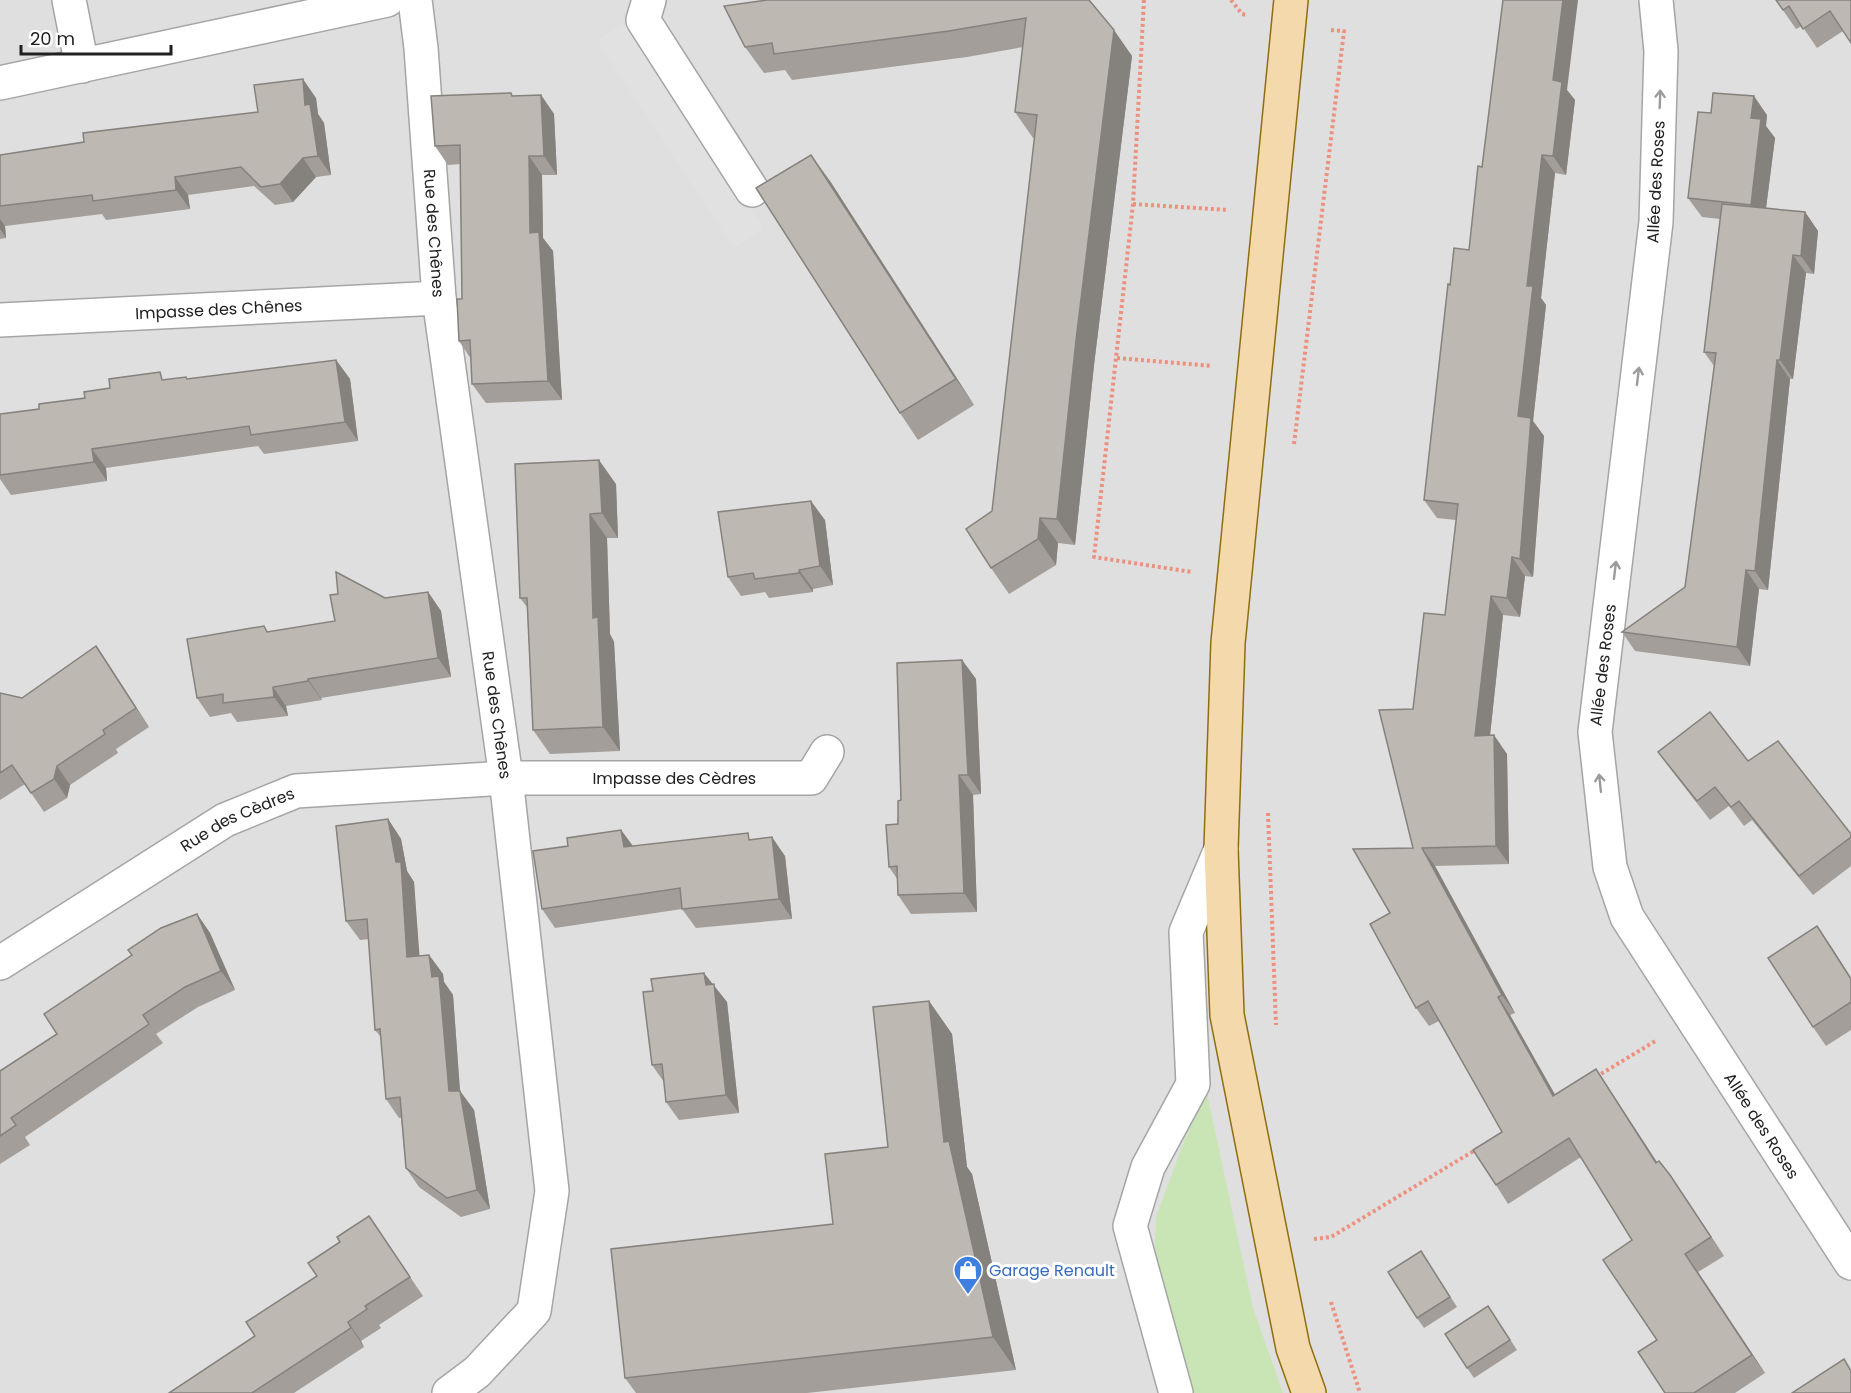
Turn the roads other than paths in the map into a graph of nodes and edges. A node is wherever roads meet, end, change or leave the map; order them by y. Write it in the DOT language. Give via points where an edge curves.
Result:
graph roads {
  1 [pos="69,0"];
  2 [pos="387,0"];
  3 [pos="415,0"];
  4 [pos="649,0"];
  5 [pos="1292,0"];
  6 [pos="1656,0"];
  7 [pos="82,66"];
  8 [pos="0,83"];
  9 [pos="752,190"];
  10 [pos="439,298"];
  11 [pos="0,320"];
  12 [pos="827,752"];
  13 [pos="506,778"];
  14 [pos="1221,849"];
  15 [pos="0,963"];
  16 [pos="1851,1263"];
  17 [pos="449,1393"];
  18 [pos="1176,1393"];
  19 [pos="1310,1393"];
  1 -- 7 [label="street"];
  2 -- 7 [label="street"];
  3 -- 10 [label="street, Rue des Chênes"];
  4 -- 9 [label="street" via="643,20"];
  5 -- 14 [label="main road" via="1228,643"];
  16 -- 6 [label="street, Allée des Roses, one-way" via="1627,917 1610,867 1595,732 1656,222 1661,51"];
  7 -- 8 [label="street"];
  10 -- 11 [label="street, Impasse des Chênes"];
  10 -- 13 [label="street, Rue des Chênes"];
  12 -- 13 [label="street, Impasse des Cèdres" via="811,778"];
  13 -- 15 [label="street, Rue des Cèdres" via="296,791 225,820"];
  13 -- 17 [label="street, Rue des Chênes" via="552,1191 534,1311 477,1372"];
  14 -- 18 [label="street" via="1186,932 1192,1084 1148,1167 1130,1226"];
  14 -- 19 [label="main road" via="1227,1015 1293,1348"];
}
